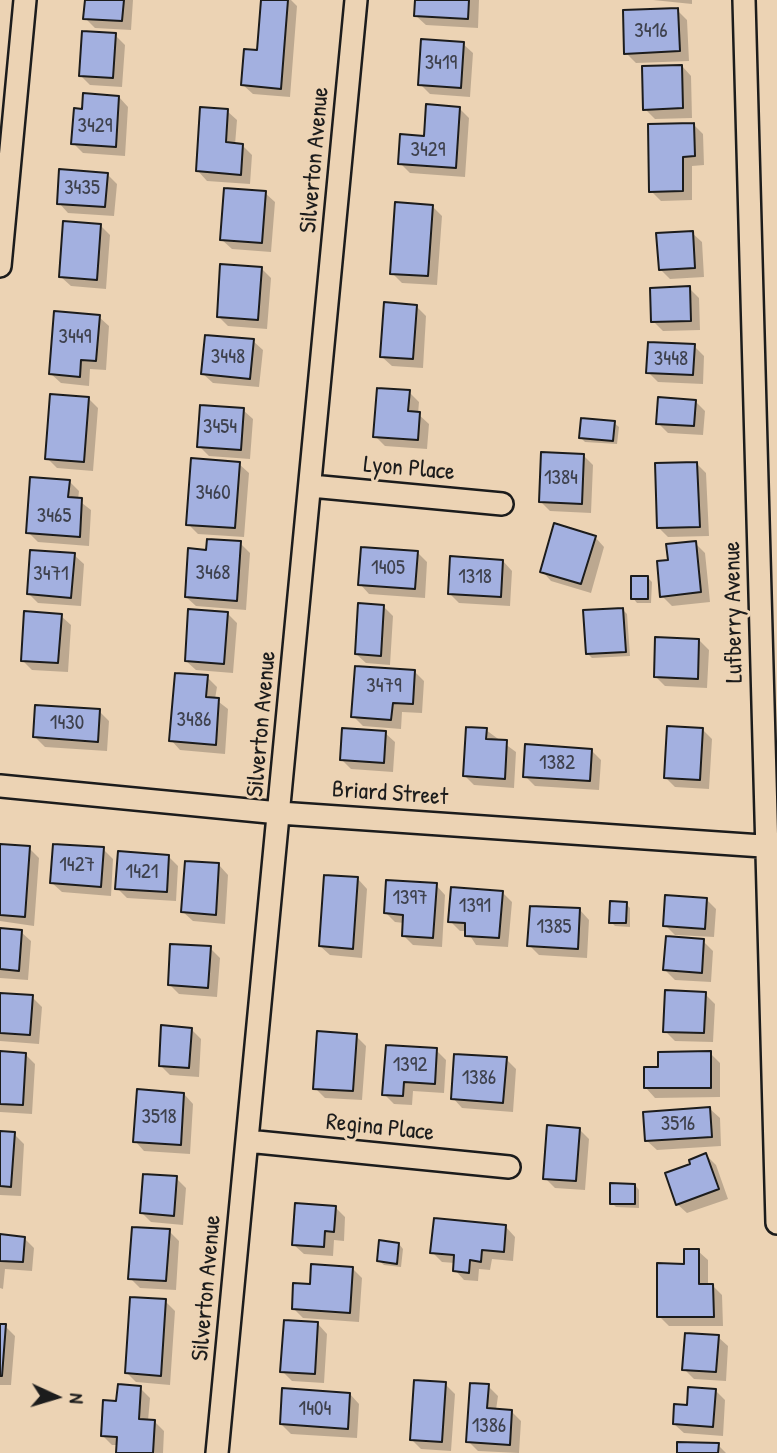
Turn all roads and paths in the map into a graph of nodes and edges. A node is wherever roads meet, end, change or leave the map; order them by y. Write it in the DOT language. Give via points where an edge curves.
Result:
graph roads {
  1 [pos="25,0"];
  2 [pos="356,0"];
  3 [pos="744,0"];
  4 [pos="0,266"];
  5 [pos="311,486"];
  6 [pos="502,504"];
  7 [pos="0,786"];
  8 [pos="279,813"];
  9 [pos="771,846"];
  10 [pos="247,1141"];
  11 [pos="509,1167"];
  12 [pos="777,1223"];
  13 [pos="218,1453"];
  1 -- 4 [label="street"];
  2 -- 5 [label="street, Silverton Avenue"];
  3 -- 9 [label="street, Lufberry Avenue"];
  5 -- 6 [label="street, Lyon Place"];
  5 -- 8 [label="street, Silverton Avenue"];
  7 -- 8 [label="street, Briard Street"];
  8 -- 9 [label="street, Briard Street"];
  8 -- 10 [label="street, Silverton Avenue"];
  9 -- 12 [label="street, Lufberry Avenue"];
  10 -- 11 [label="street, Regina Place"];
  10 -- 13 [label="street, Silverton Avenue"];
}
